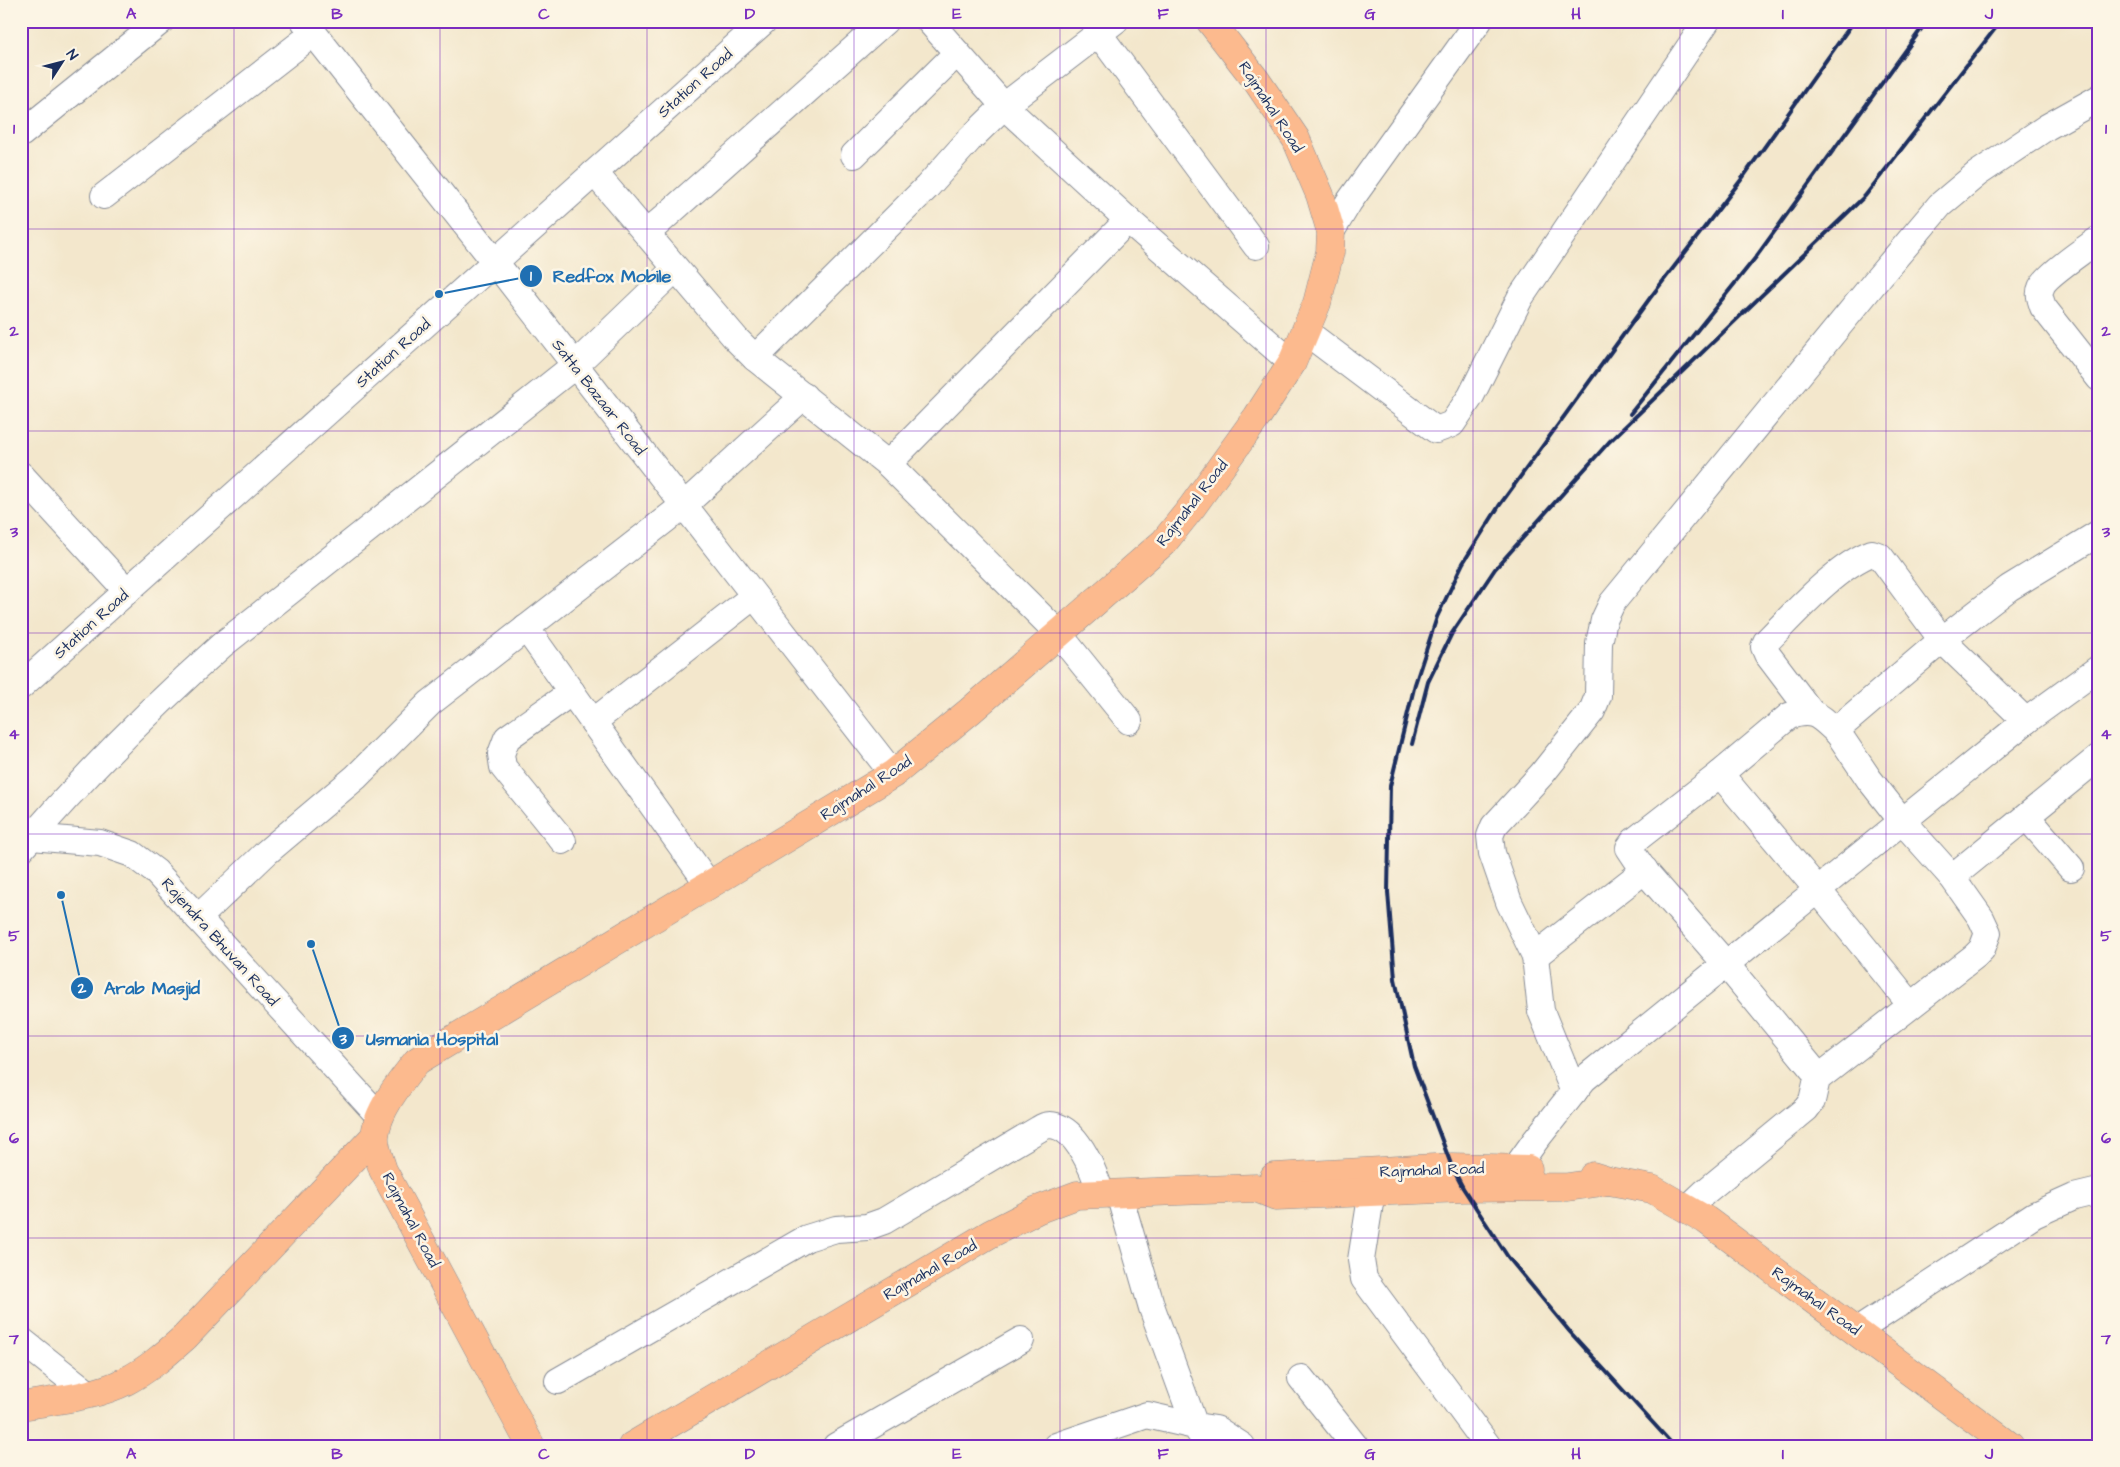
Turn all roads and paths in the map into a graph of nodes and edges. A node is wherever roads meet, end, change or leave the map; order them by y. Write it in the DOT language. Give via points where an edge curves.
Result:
graph roads {
  1 [pos="161,21"];
  2 [pos="764,21"];
  3 [pos="885,21"];
  4 [pos="929,21"];
  5 [pos="1210,21"];
  6 [pos="1479,21"];
  7 [pos="1707,21"];
  8 [pos="309,27"];
  9 [pos="1107,28"];
  10 [pos="957,52"];
  11 [pos="2099,98"];
  12 [pos="1004,106"];
  13 [pos="21,134"];
  14 [pos="854,155"];
  15 [pos="593,174"];
  16 [pos="104,196"];
  17 [pos="1128,220"];
  18 [pos="1331,232"];
  19 [pos="647,233"];
  20 [pos="2099,239"];
  21 [pos="1256,246"];
  22 [pos="495,262"];
  23 [pos="675,269"];
  24 [pos="1306,332"];
  25 [pos="755,358"];
  26 [pos="1292,363"];
  27 [pos="574,366"];
  28 [pos="2099,378"];
  29 [pos="804,396"];
  30 [pos="888,464"];
  31 [pos="21,476"];
  32 [pos="683,506"];
  33 [pos="2099,533"];
  34 [pos="128,591"];
  35 [pos="754,596"];
  36 [pos="526,628"];
  37 [pos="1058,633"];
  38 [pos="1942,640"];
  39 [pos="2099,668"];
  40 [pos="21,686"];
  41 [pos="572,692"];
  42 [pos="1811,712"];
  43 [pos="1129,721"];
  44 [pos="2026,721"];
  45 [pos="593,722"];
  46 [pos="1838,733"];
  47 [pos="2099,757"];
  48 [pos="893,774"];
  49 [pos="1720,774"];
  50 [pos="2027,817"];
  51 [pos="1902,821"];
  52 [pos="25,840"];
  53 [pos="563,841"];
  54 [pos="2071,868"];
  55 [pos="1644,870"];
  56 [pos="1952,877"];
  57 [pos="709,885"];
  58 [pos="1817,889"];
  59 [pos="198,918"];
  60 [pos="1535,956"];
  61 [pos="1726,963"];
  62 [pos="1911,1005"];
  63 [pos="1819,1077"];
  64 [pos="1574,1092"];
  65 [pos="377,1127"];
  66 [pos="1515,1169"];
  67 [pos="1609,1181"];
  68 [pos="1256,1188"];
  69 [pos="2099,1191"];
  70 [pos="1372,1192"];
  71 [pos="1110,1193"];
  72 [pos="1686,1209"];
  73 [pos="1857,1331"];
  74 [pos="21,1340"];
  75 [pos="1021,1340"];
  76 [pos="1301,1378"];
  77 [pos="558,1380"];
  78 [pos="89,1394"];
  79 [pos="21,1406"];
  80 [pos="1202,1436"];
  81 [pos="531,1446"];
  82 [pos="632,1446"];
  83 [pos="836,1446"];
  84 [pos="1056,1446"];
  85 [pos="1242,1446"];
  86 [pos="1355,1446"];
  87 [pos="1488,1446"];
  88 [pos="2010,1446"];
  1 -- 13 [label="street"];
  2 -- 15 [label="street, Station Road"];
  3 -- 19 [label="street"];
  4 -- 10 [label="street"];
  5 -- 18 [label="main road, Rajmahal Road" via="1296,139 1320,195"];
  6 -- 18 [label="street"];
  7 -- 24 [label="street" via="1520,298 1471,396 1452,424 1436,430"];
  8 -- 16 [label="street"];
  8 -- 22 [label="street, Satta Bazaar Road"];
  9 -- 12 [label="street"];
  9 -- 21 [label="street"];
  10 -- 12 [label="street"];
  10 -- 14 [label="street"];
  11 -- 60 [label="street" via="1977,174 1940,205 1612,603 1599,644 1598,696 1592,711 1542,774 1494,826 1490,836 1492,853 1509,902"];
  12 -- 17 [label="street"];
  12 -- 25 [label="street"];
  15 -- 19 [label="street"];
  15 -- 22 [label="street, Station Road"];
  17 -- 26 [label="street"];
  17 -- 30 [label="street"];
  18 -- 24 [label="main road, Rajmahal Road" via="1324,280"];
  19 -- 23 [label="street"];
  20 -- 28 [label="street" via="2049,278 2041,287 2040,297 2043,307"];
  22 -- 27 [label="street, Satta Bazaar Road"];
  22 -- 34 [label="street, Station Road"];
  23 -- 25 [label="street"];
  23 -- 27 [label="street"];
  24 -- 26 [label="main road, Rajmahal Road"];
  25 -- 29 [label="street"];
  26 -- 37 [label="main road, Rajmahal Road" via="1257,417 1164,542"];
  27 -- 32 [label="street, Satta Bazaar Road"];
  27 -- 52 [label="street" via="222,645 124,738"];
  29 -- 30 [label="street"];
  29 -- 32 [label="street"];
  30 -- 37 [label="street"];
  31 -- 34 [label="street"];
  32 -- 35 [label="street, Satta Bazaar Road"];
  32 -- 36 [label="street"];
  33 -- 38 [label="street" via="2009,588"];
  34 -- 40 [label="street, Station Road"];
  35 -- 45 [label="street"];
  35 -- 48 [label="street, Satta Bazaar Road"];
  36 -- 41 [label="street"];
  36 -- 59 [label="street" via="430,703 356,777 268,852"];
  37 -- 43 [label="street"];
  37 -- 48 [label="main road, Rajmahal Road"];
  38 -- 42 [label="street" via="1880,556 1872,553 1861,557 1829,581 1764,647"];
  38 -- 44 [label="street"];
  38 -- 46 [label="street" via="1841,726"];
  39 -- 44 [label="street"];
  41 -- 45 [label="street"];
  41 -- 53 [label="street" via="506,738 501,754 503,767"];
  42 -- 46 [label="street"];
  42 -- 49 [label="street" via="1789,716"];
  44 -- 51 [label="street"];
  45 -- 57 [label="street"];
  46 -- 51 [label="street" via="1869,780"];
  47 -- 50 [label="street"];
  48 -- 57 [label="main road, Rajmahal Road"];
  49 -- 55 [label="street" via="1634,841 1629,848"];
  49 -- 58 [label="street"];
  50 -- 54 [label="street"];
  50 -- 56 [label="street"];
  51 -- 56 [label="street"];
  51 -- 58 [label="street"];
  52 -- 59 [label="street, Rajendra Bhuvan Road" via="100,843 132,854 156,872"];
  55 -- 60 [label="street"];
  55 -- 61 [label="street"];
  56 -- 62 [label="street" via="1981,918 1988,933 1986,941 1975,956"];
  57 -- 65 [label="main road, Rajmahal Road" via="417,1061 398,1086"];
  58 -- 61 [label="street"];
  58 -- 62 [label="street"];
  59 -- 65 [label="street, Rajendra Bhuvan Road"];
  60 -- 64 [label="street" via="1541,1011"];
  61 -- 63 [label="street"];
  61 -- 64 [label="street" via="1584,1079"];
  62 -- 63 [label="street"];
  63 -- 72 [label="street" via="1806,1109"];
  64 -- 66 [label="street"];
  65 -- 78 [label="main road" via="185,1337 126,1382"];
  65 -- 81 [label="main road, Rajmahal Road" via="383,1170"];
  66 -- 67 [label="main road, Rajmahal Road" via="1570,1169"];
  66 -- 68 [label="main road, Rajmahal Road" via="1452,1167 1274,1177"];
  67 -- 70 [label="main road, Rajmahal Road" via="1568,1187"];
  67 -- 72 [label="main road, Rajmahal Road" via="1652,1189"];
  68 -- 70 [label="main road, Rajmahal Road" via="1276,1196"];
  68 -- 71 [label="main road, Rajmahal Road"];
  69 -- 73 [label="street" via="2074,1197 2034,1215"];
  70 -- 87 [label="street" via="1361,1260 1364,1278"];
  71 -- 77 [label="street" via="1086,1154 1070,1136 1049,1125 884,1220 867,1227 836,1229 807,1238"];
  71 -- 80 [label="street"];
  71 -- 82 [label="main road, Rajmahal Road" via="1076,1195 990,1234"];
  72 -- 73 [label="main road, Rajmahal Road" via="1706,1220"];
  73 -- 88 [label="main road, Rajmahal Road"];
  74 -- 78 [label="street"];
  75 -- 83 [label="street"];
  76 -- 86 [label="street"];
  78 -- 79 [label="main road"];
  80 -- 84 [label="street" via="1147,1415"];
  80 -- 85 [label="street" via="1216,1429"];
}
